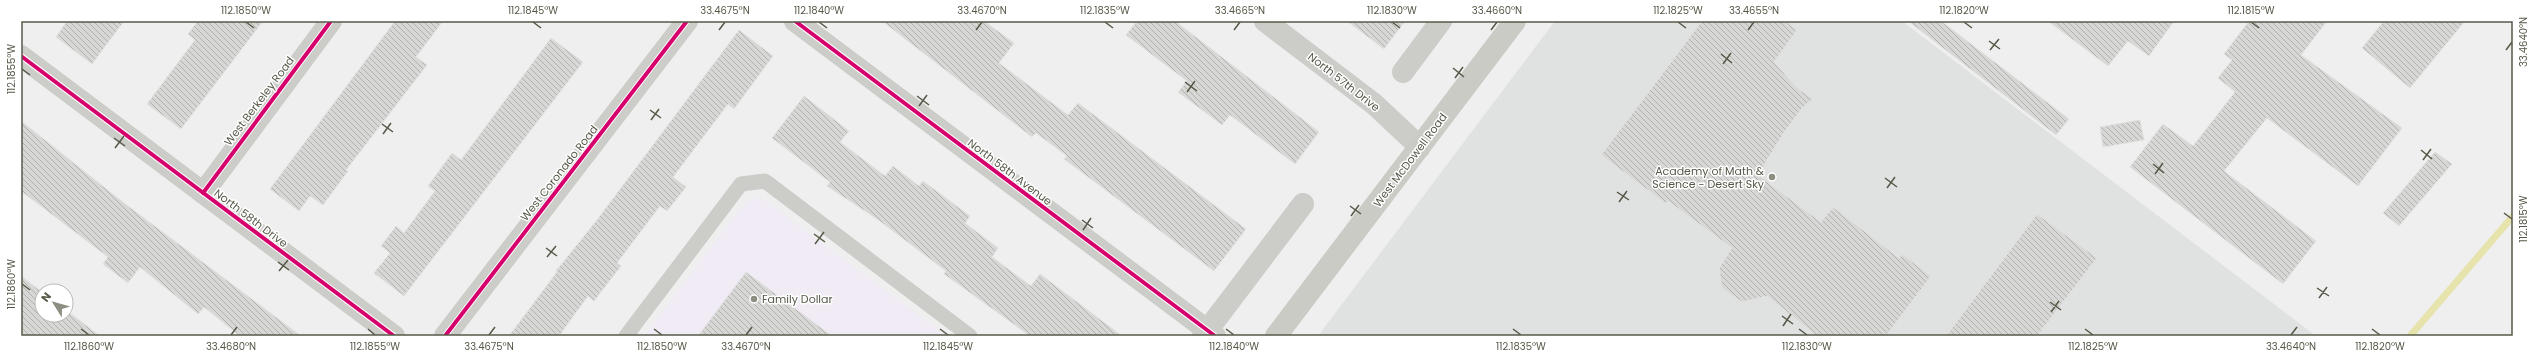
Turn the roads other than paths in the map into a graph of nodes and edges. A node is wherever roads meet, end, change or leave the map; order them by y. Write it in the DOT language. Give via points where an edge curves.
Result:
graph roads {
  1 [pos="331,21"];
  2 [pos="688,21"];
  3 [pos="795,21"];
  4 [pos="1265,21"];
  5 [pos="1441,21"];
  6 [pos="1515,21"];
  7 [pos="21,56"];
  8 [pos="1403,72"];
  9 [pos="1420,146"];
  10 [pos="203,193"];
  11 [pos="1303,204"];
  12 [pos="1208,334"];
  13 [pos="394,336"];
  14 [pos="445,336"];
  15 [pos="626,336"];
  16 [pos="970,336"];
  17 [pos="1276,336"];
  1 -- 10 [label="street, West Berkeley Road"];
  2 -- 14 [label="street, West Coronado Road"];
  3 -- 12 [label="street, North 58th Avenue"];
  4 -- 9 [label="street, North 57th Drive" via="1374,104"];
  5 -- 8 [label="street"];
  6 -- 9 [label="main road, West McDowell Road"];
  7 -- 10 [label="street, North 58th Drive"];
  9 -- 17 [label="main road, West McDowell Road"];
  10 -- 13 [label="street, North 58th Drive"];
  11 -- 12 [label="street"];
  15 -- 16 [label="lane" via="741,184 765,181"];
}
